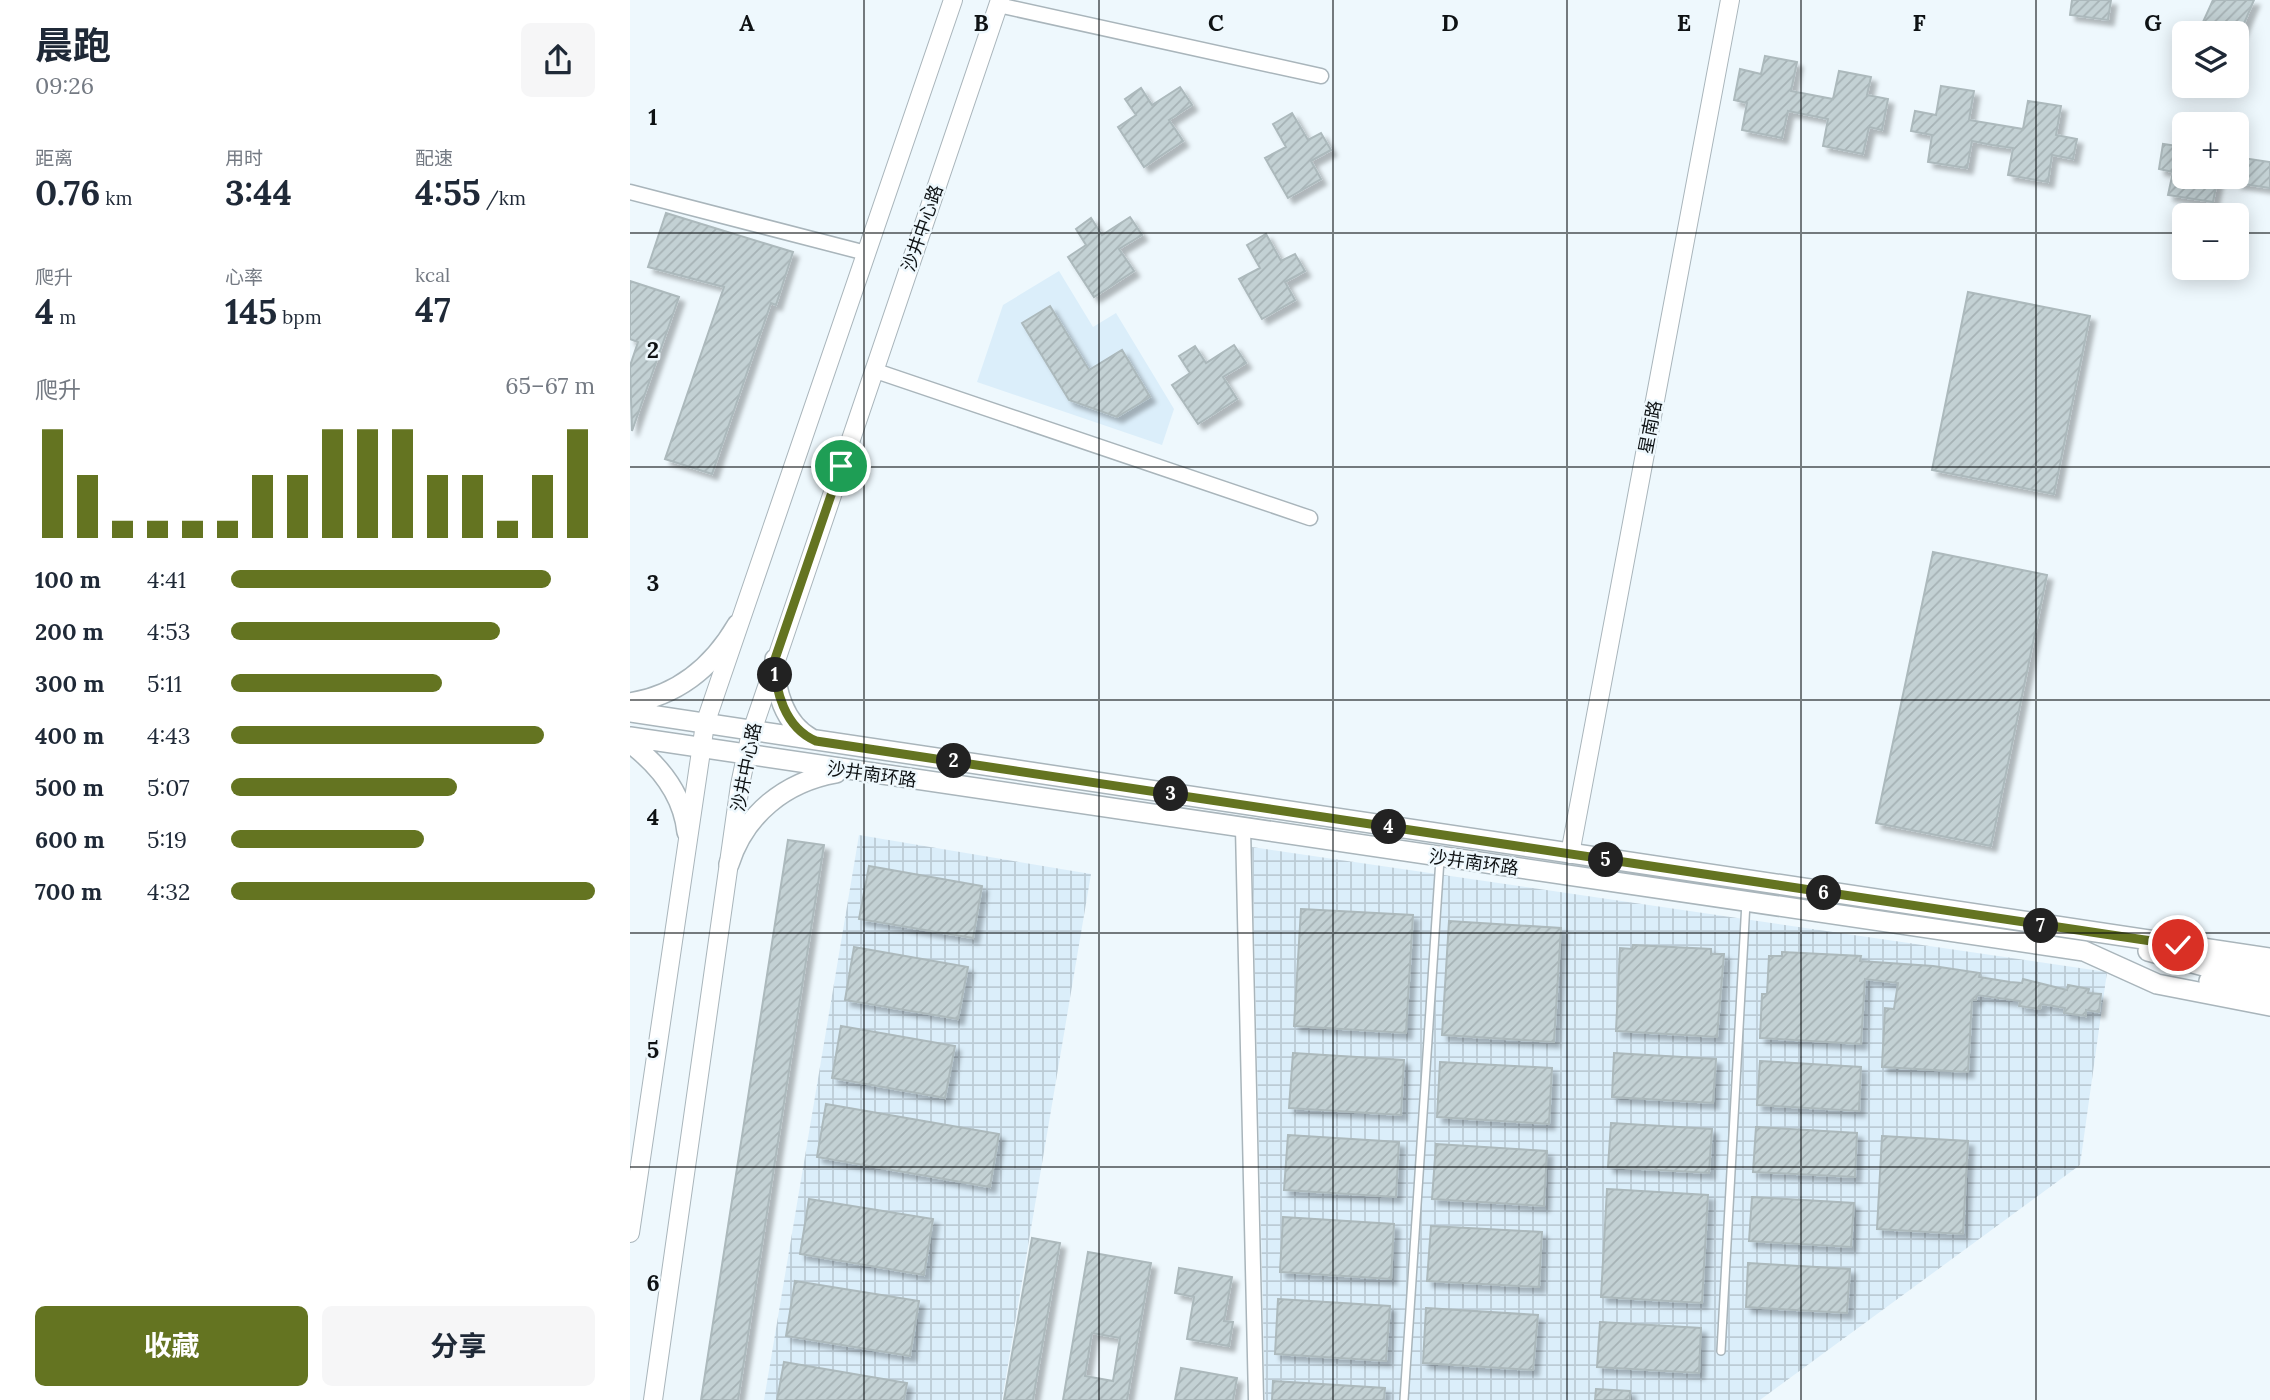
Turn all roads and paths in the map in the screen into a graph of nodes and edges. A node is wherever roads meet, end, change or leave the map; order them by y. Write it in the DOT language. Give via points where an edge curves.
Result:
graph roads {
  1 [pos="953,0"];
  2 [pos="1730,0"];
  3 [pos="999,3"];
  4 [pos="1321,76"];
  5 [pos="630,192"];
  6 [pos="866,253"];
  7 [pos="873,370"];
  8 [pos="1310,519"];
  9 [pos="737,625"];
  10 [pos="775,659"];
  11 [pos="630,703"];
  12 [pos="630,712"];
  13 [pos="705,724"];
  14 [pos="751,731"];
  15 [pos="630,737"];
  16 [pos="816,741"];
  17 [pos="630,743"];
  18 [pos="699,748"];
  19 [pos="746,755"];
  20 [pos="857,771"];
  21 [pos="1243,828"];
  22 [pos="687,832"];
  23 [pos="1570,855"];
  24 [pos="1440,857"];
  25 [pos="729,864"];
  26 [pos="1746,902"];
  27 [pos="2085,942"];
  28 [pos="2270,958"];
  29 [pos="2269,987"];
  30 [pos="630,1233"];
  31 [pos="1721,1351"];
  32 [pos="653,1400"];
  33 [pos="1256,1400"];
  34 [pos="1404,1400"];
  1 -- 6 [label="street"];
  2 -- 23 [label="street, 星南路"];
  3 -- 4 [label="street"];
  3 -- 7 [label="street, 沙井中心路"];
  5 -- 6 [label="street"];
  6 -- 9 [label="street"];
  7 -- 8 [label="street"];
  7 -- 10 [label="street, 沙井中心路"];
  9 -- 11 [label="main road" via="695,676 663,694"];
  9 -- 13 [label="street"];
  10 -- 14 [label="street, 沙井中心路"];
  10 -- 16 [label="main road" via="777,687 787,714 800,731"];
  12 -- 13 [label="main road, 沙井南环路"];
  13 -- 14 [label="main road, 沙井南环路"];
  13 -- 18 [label="street"];
  14 -- 16 [label="main road, 沙井南环路"];
  14 -- 19 [label="street, 沙井中心路"];
  15 -- 18 [label="main road, 沙井南环路"];
  16 -- 23 [label="main road, 沙井南环路"];
  17 -- 22 [label="main road" via="670,786"];
  18 -- 19 [label="main road, 沙井南环路"];
  18 -- 22 [label="street"];
  19 -- 20 [label="main road, 沙井南环路"];
  19 -- 25 [label="street, 沙井中心路"];
  20 -- 21 [label="main road, 沙井南环路"];
  20 -- 25 [label="main road" via="808,780 775,797 748,824"];
  21 -- 24 [label="main road, 沙井南环路"];
  21 -- 33 [label="street"];
  22 -- 30 [label="street"];
  23 -- 27 [label="main road, 沙井南环路"];
  24 -- 26 [label="main road, 沙井南环路"];
  24 -- 34 [label="lane"];
  25 -- 32 [label="street, 沙井中心路"];
  26 -- 27 [label="main road, 沙井南环路"];
  26 -- 31 [label="lane"];
  27 -- 28 [label="main road, 沙井南环路"];
  27 -- 29 [label="main road" via="2201,980"];
}
